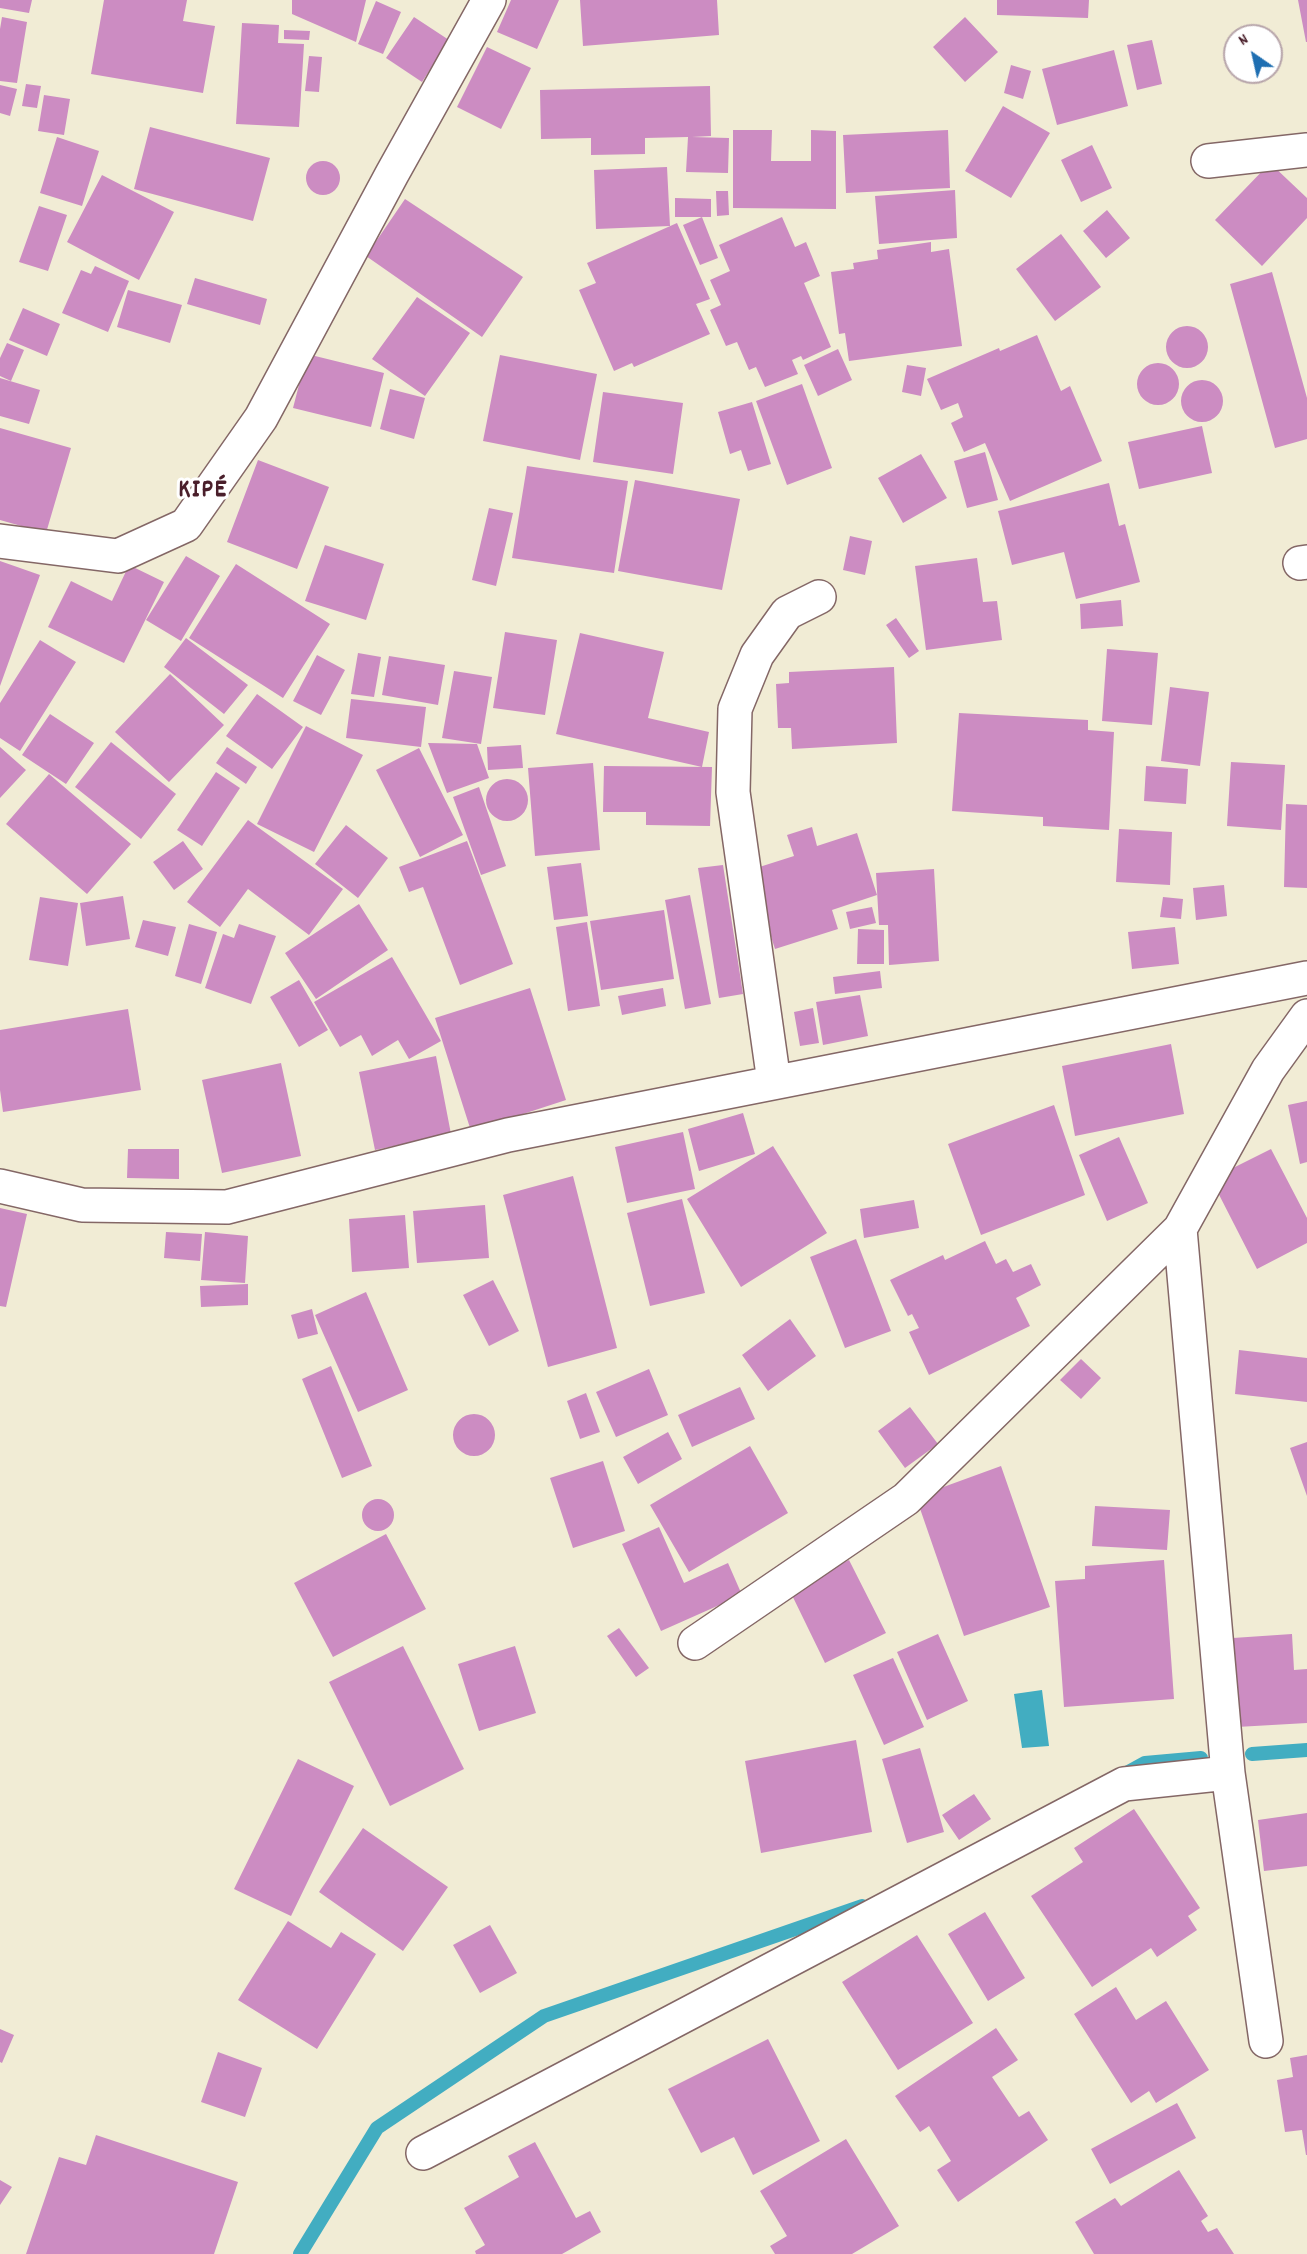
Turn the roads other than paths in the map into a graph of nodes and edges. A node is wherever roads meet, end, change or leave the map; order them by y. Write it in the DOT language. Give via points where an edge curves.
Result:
graph roads {
  1 [pos="489,0"];
  2 [pos="1307,150"];
  3 [pos="1208,161"];
  4 [pos="0,541"];
  5 [pos="819,597"];
  6 [pos="1307,978"];
  7 [pos="1307,1016"];
  8 [pos="774,1082"];
  9 [pos="0,1186"];
  10 [pos="1180,1229"];
  11 [pos="695,1643"];
  12 [pos="1228,1773"];
  13 [pos="1266,2041"];
  14 [pos="423,2153"];
  1 -- 4 [label="street" via="261,418 186,525 118,556"];
  2 -- 3 [label="street"];
  5 -- 8 [label="street" via="787,613 758,655 735,708 733,792"];
  6 -- 8 [label="street"];
  7 -- 10 [label="street" via="1268,1070"];
  8 -- 9 [label="street" via="508,1136 227,1207 82,1205"];
  10 -- 11 [label="street" via="906,1499"];
  10 -- 12 [label="street"];
  12 -- 13 [label="street"];
  12 -- 14 [label="street" via="1124,1785"];
}
